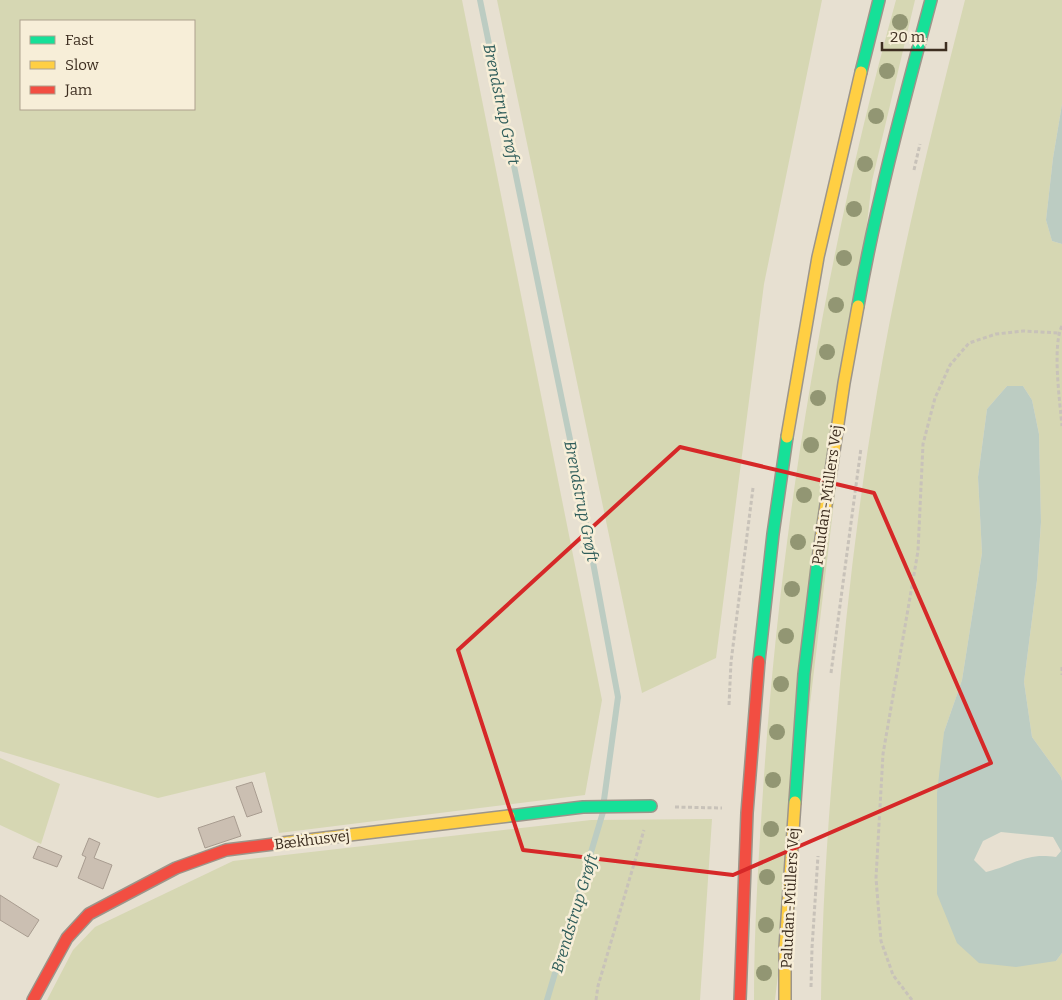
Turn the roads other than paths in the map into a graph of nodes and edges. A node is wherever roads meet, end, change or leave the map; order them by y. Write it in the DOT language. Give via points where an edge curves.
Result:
graph roads {
  1 [pos="879,0"];
  2 [pos="931,0"];
  3 [pos="651,806"];
  4 [pos="33,1000"];
  5 [pos="740,1000"];
  6 [pos="785,1000"];
  1 -- 5 [label="street" via="819,256 774,527 750,753"];
  2 -- 6 [label="street, Paludan-Müllers Vej" via="892,145 865,266 820,538 804,674 785,948"];
  3 -- 4 [label="street, Bækhusvej" via="583,807 226,850 176,868 90,914 67,938"];
}
